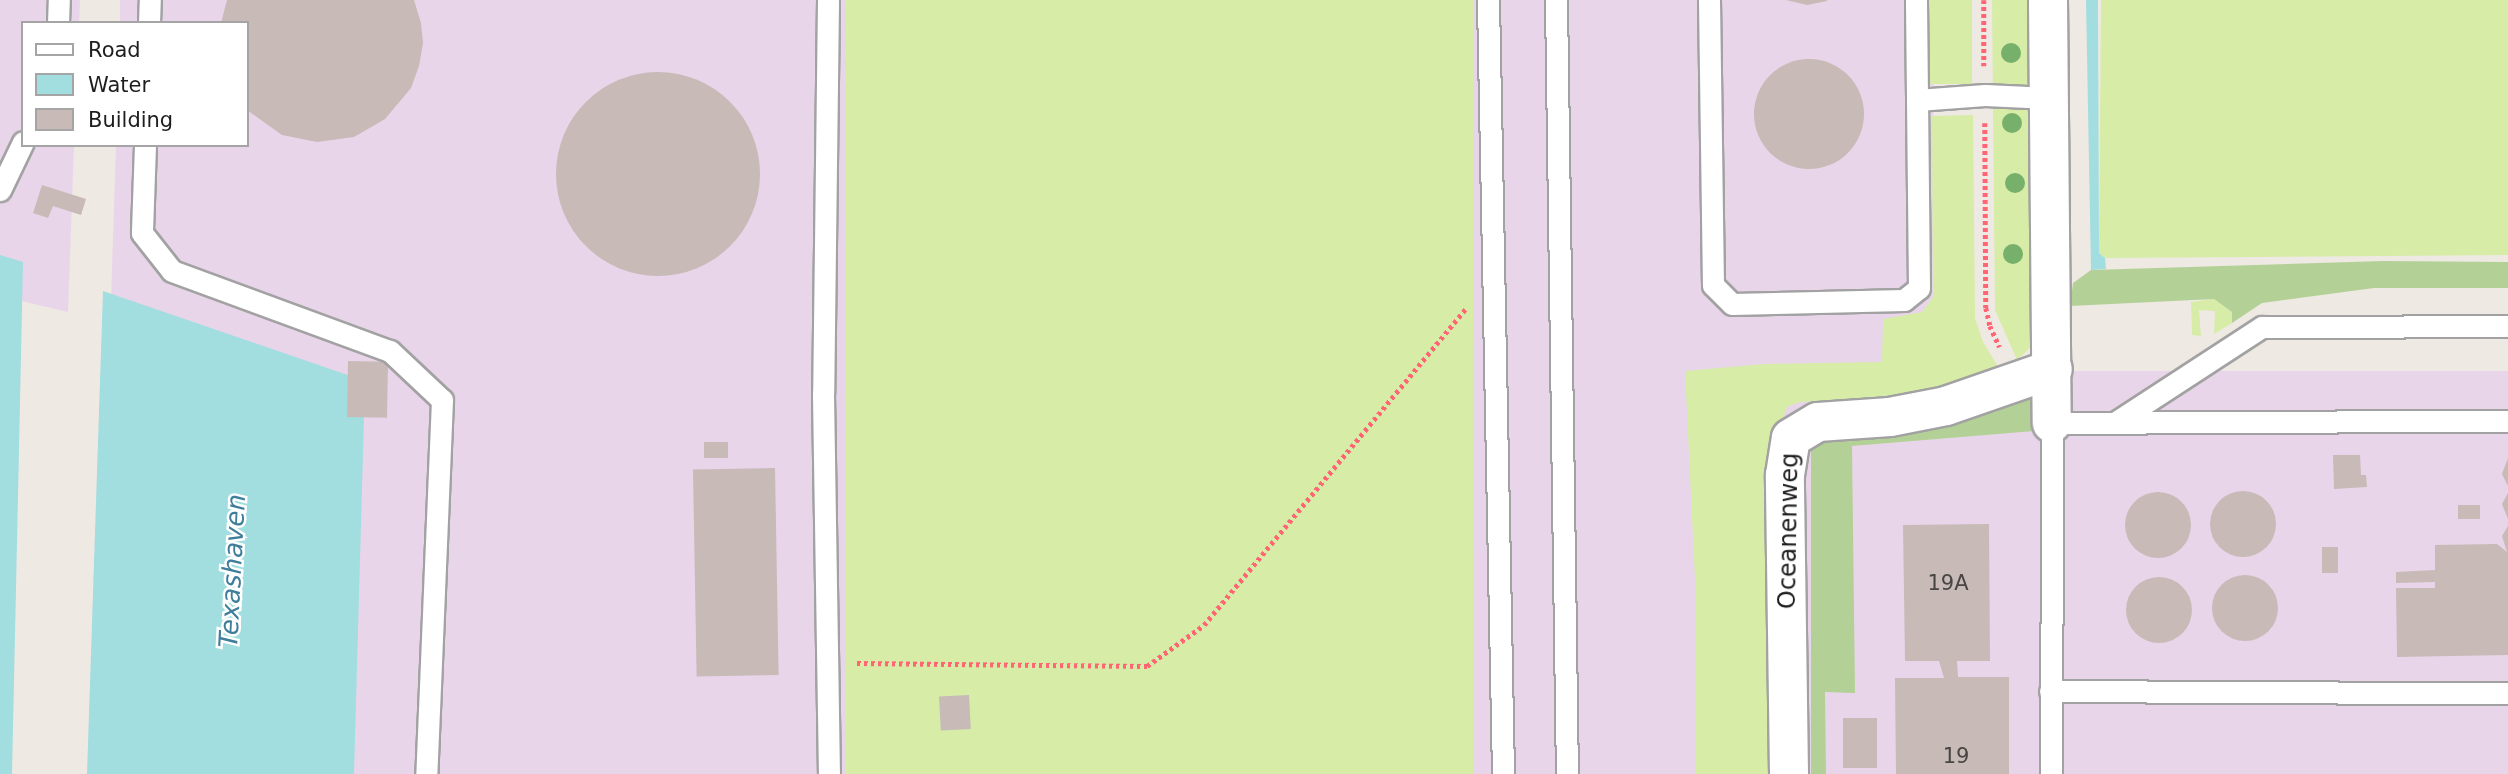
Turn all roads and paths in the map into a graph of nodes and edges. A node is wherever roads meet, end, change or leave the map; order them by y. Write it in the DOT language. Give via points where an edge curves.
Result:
graph roads {
  1 [pos="59,0"];
  2 [pos="150,0"];
  3 [pos="828,0"];
  4 [pos="1488,0"];
  5 [pos="1556,0"];
  6 [pos="1709,0"];
  7 [pos="1916,0"];
  8 [pos="1984,0"];
  9 [pos="2048,0"];
  10 [pos="58,21"];
  11 [pos="149,21"];
  12 [pos="1984,95"];
  13 [pos="2049,97"];
  14 [pos="1917,100"];
  15 [pos="21,146"];
  16 [pos="145,147"];
  17 [pos="0,190"];
  18 [pos="1492,278"];
  19 [pos="2508,326"];
  20 [pos="2053,369"];
  21 [pos="2016,381"];
  22 [pos="2508,421"];
  23 [pos="2116,422"];
  24 [pos="2052,423"];
  25 [pos="828,663"];
  26 [pos="2050,691"];
  27 [pos="2508,693"];
  28 [pos="426,774"];
  29 [pos="830,774"];
  30 [pos="1503,774"];
  31 [pos="1567,774"];
  32 [pos="1789,774"];
  33 [pos="2051,774"];
  1 -- 10 [label="lane"];
  2 -- 11 [label="lane"];
  3 -- 25 [label="lane" via="823,394"];
  4 -- 18 [label="lane"];
  5 -- 31 [label="lane"];
  6 -- 14 [label="lane" via="1713,285 1732,304 1904,300 1919,288"];
  7 -- 14 [label="lane"];
  8 -- 12 [label="path"];
  9 -- 13 [label="street"];
  12 -- 13 [label="lane"];
  12 -- 14 [label="lane"];
  12 -- 21 [label="path" via="1986,308"];
  13 -- 20 [label="street"];
  15 -- 17 [label="lane"];
  16 -- 28 [label="lane" via="142,233 172,271 390,351 442,400"];
  18 -- 25 [label="path" via="1204,625 1147,666"];
  18 -- 30 [label="lane"];
  19 -- 23 [label="lane" via="2262,327"];
  20 -- 21 [label="street, Oceanenweg"];
  20 -- 24 [label="street"];
  21 -- 32 [label="street, Oceanenweg" via="1946,406 1890,417 1818,422 1791,438 1785,475"];
  22 -- 23 [label="lane"];
  23 -- 24 [label="lane"];
  24 -- 26 [label="lane"];
  25 -- 29 [label="lane"];
  26 -- 27 [label="lane"];
  26 -- 33 [label="lane"];
}
